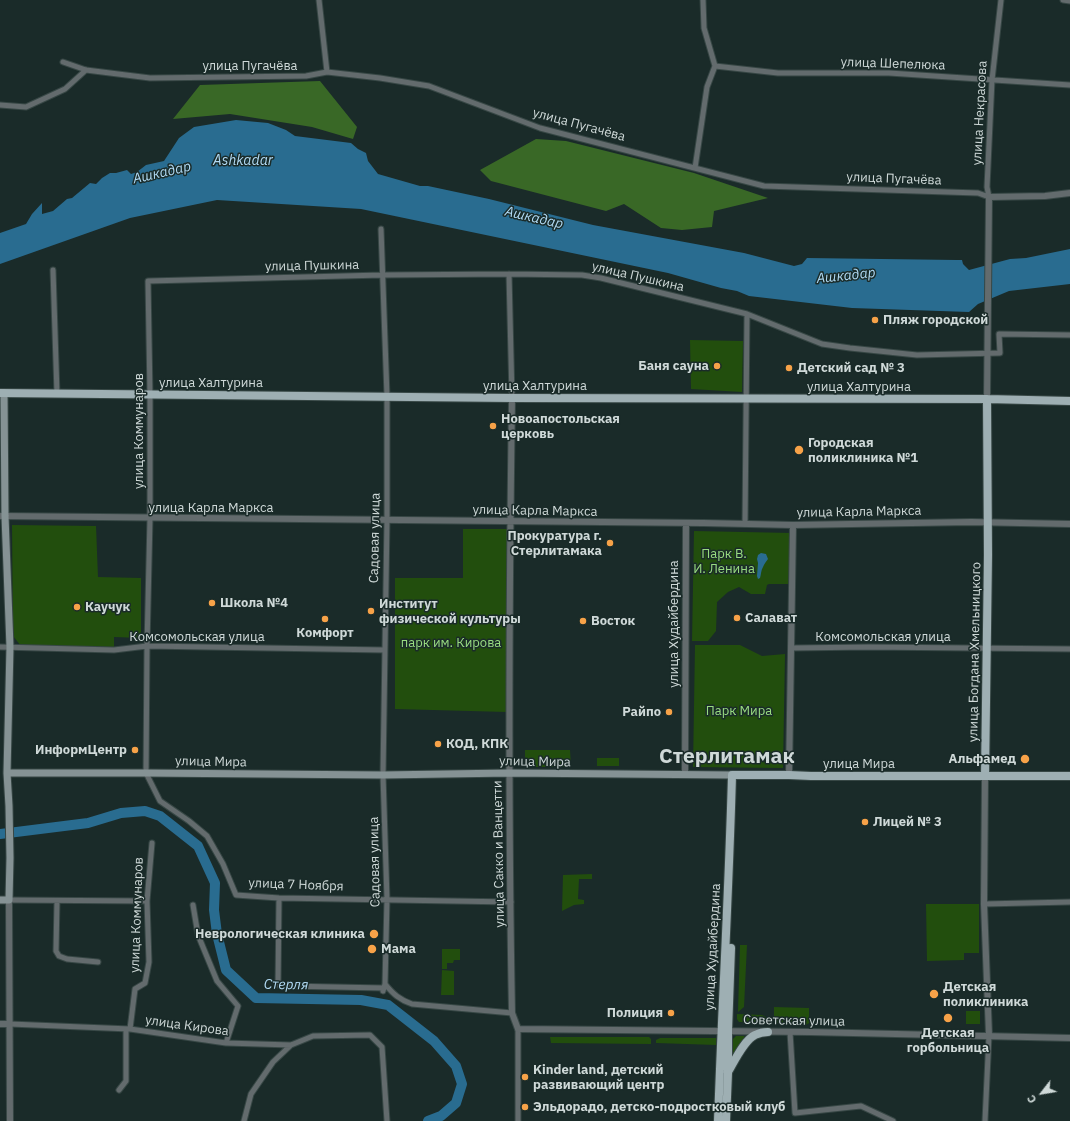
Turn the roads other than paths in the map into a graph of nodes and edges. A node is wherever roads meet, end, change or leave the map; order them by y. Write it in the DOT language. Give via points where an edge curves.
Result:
graph roads {
  1 [pos="319,0"];
  2 [pos="703,0"];
  3 [pos="1001,0"];
  4 [pos="1063,0"];
  5 [pos="1070,1"];
  6 [pos="63,62"];
  7 [pos="715,66"];
  8 [pos="86,70"];
  9 [pos="327,72"];
  10 [pos="992,80"];
  11 [pos="1070,85"];
  12 [pos="0,105"];
  13 [pos="695,168"];
  14 [pos="1070,193"];
  15 [pos="989,197"];
  16 [pos="381,229"];
  17 [pos="52,270"];
  18 [pos="509,274"];
  19 [pos="382,275"];
  20 [pos="148,281"];
  21 [pos="747,314"];
  22 [pos="987,328"];
  23 [pos="1070,335"];
  24 [pos="987,353"];
  25 [pos="2,393"];
  26 [pos="58,394"];
  27 [pos="150,395"];
  28 [pos="387,396"];
  29 [pos="512,398"];
  30 [pos="746,398"];
  31 [pos="987,399"];
  32 [pos="1070,400"];
  33 [pos="3,516"];
  34 [pos="150,518"];
  35 [pos="387,520"];
  36 [pos="510,521"];
  37 [pos="988,522"];
  38 [pos="686,523"];
  39 [pos="745,524"];
  40 [pos="793,524"];
  41 [pos="1070,524"];
  42 [pos="0,646"];
  43 [pos="147,646"];
  44 [pos="10,647"];
  45 [pos="792,648"];
  46 [pos="987,649"];
  47 [pos="1070,649"];
  48 [pos="384,650"];
  49 [pos="4,773"];
  50 [pos="146,773"];
  51 [pos="509,773"];
  52 [pos="685,774"];
  53 [pos="383,775"];
  54 [pos="734,775"];
  55 [pos="789,775"];
  56 [pos="985,776"];
  57 [pos="1070,776"];
  58 [pos="152,843"];
  59 [pos="279,898"];
  60 [pos="387,899"];
  61 [pos="0,900"];
  62 [pos="9,900"];
  63 [pos="57,901"];
  64 [pos="147,901"];
  65 [pos="511,902"];
  66 [pos="1070,902"];
  67 [pos="984,904"];
  68 [pos="193,905"];
  69 [pos="98,962"];
  70 [pos="278,985"];
  71 [pos="286,986"];
  72 [pos="384,988"];
  73 [pos="512,1013"];
  74 [pos="0,1024"];
  75 [pos="10,1024"];
  76 [pos="128,1029"];
  77 [pos="518,1029"];
  78 [pos="724,1031"];
  79 [pos="768,1032"];
  80 [pos="790,1032"];
  81 [pos="989,1035"];
  82 [pos="1070,1038"];
  83 [pos="226,1043"];
  84 [pos="291,1045"];
  85 [pos="728,1073"];
  86 [pos="119,1090"];
  87 [pos="10,1121"];
  88 [pos="244,1121"];
  89 [pos="387,1121"];
  90 [pos="518,1121"];
  91 [pos="718,1121"];
  92 [pos="726,1121"];
  93 [pos="893,1121"];
  94 [pos="985,1121"];
  1 -- 9 [label="street"];
  2 -- 7 [label="street" via="704,28"];
  3 -- 10 [label="street, улица Некрасова"];
  4 -- 5 [label="street"];
  6 -- 8 [label="street, улица Пугачёва"];
  7 -- 10 [label="street, улица Шепелюка" via="778,73 889,73"];
  7 -- 13 [label="street" via="707,87"];
  8 -- 9 [label="street, улица Пугачёва" via="150,78 306,76"];
  8 -- 12 [label="street" via="65,90 26,107"];
  9 -- 13 [label="street, улица Пугачёва" via="430,86 540,128"];
  10 -- 11 [label="street, улица Шепелюка"];
  10 -- 15 [label="street, улица Некрасова" via="987,187"];
  13 -- 15 [label="street, улица Пугачёва" via="764,186 978,193"];
  14 -- 15 [label="street, улица Пугачёва"];
  15 -- 22 [label="street, улица Некрасова"];
  16 -- 19 [label="street, Садовая улица"];
  17 -- 26 [label="street"];
  18 -- 19 [label="street, улица Пушкина"];
  18 -- 21 [label="street, улица Пушкина" via="582,275 601,278"];
  18 -- 29 [label="street, улица Сакко и Ванцетти"];
  19 -- 20 [label="street, улица Пушкина"];
  19 -- 28 [label="street, Садовая улица"];
  20 -- 27 [label="street, улица Коммунаров"];
  21 -- 24 [label="street, улица Пушкина" via="822,344 917,355"];
  21 -- 30 [label="street"];
  22 -- 24 [label="street, улица Богдана Хмельницкого"];
  23 -- 24 [label="street, улица Пушкина" via="999,334 1000,353"];
  24 -- 31 [label="street, улица Богдана Хмельницкого"];
  25 -- 26 [label="main road, улица Халтурина"];
  25 -- 33 [label="main road"];
  26 -- 27 [label="main road, улица Халтурина"];
  27 -- 28 [label="main road, улица Халтурина"];
  27 -- 34 [label="street, улица Коммунаров"];
  28 -- 29 [label="main road, улица Халтурина"];
  28 -- 35 [label="street, Садовая улица"];
  29 -- 30 [label="main road, улица Халтурина"];
  29 -- 36 [label="street, улица Сакко и Ванцетти"];
  30 -- 31 [label="main road, улица Халтурина"];
  30 -- 39 [label="street"];
  31 -- 32 [label="main road, улица Халтурина"];
  31 -- 37 [label="main road, улица Богдана Хмельницкого"];
  33 -- 34 [label="street, улица Карла Маркса"];
  33 -- 44 [label="main road"];
  34 -- 35 [label="street, улица Карла Маркса"];
  34 -- 43 [label="street, улица Коммунаров"];
  35 -- 36 [label="street, улица Карла Маркса"];
  35 -- 48 [label="street, Садовая улица"];
  36 -- 38 [label="street, улица Карла Маркса"];
  36 -- 51 [label="street, улица Сакко и Ванцетти"];
  37 -- 40 [label="street, улица Карла Маркса"];
  37 -- 41 [label="street, улица Карла Маркса"];
  37 -- 46 [label="main road, улица Богдана Хмельницкого"];
  38 -- 39 [label="street, улица Карла Маркса"];
  38 -- 52 [label="street, улица Худайбердина"];
  39 -- 40 [label="street, улица Карла Маркса"];
  40 -- 45 [label="street"];
  42 -- 44 [label="street, Комсомольская улица"];
  43 -- 44 [label="street, Комсомольская улица" via="114,650"];
  43 -- 48 [label="street, Комсомольская улица"];
  43 -- 50 [label="street, улица Коммунаров"];
  44 -- 49 [label="main road"];
  45 -- 46 [label="street, Комсомольская улица"];
  45 -- 55 [label="street"];
  46 -- 47 [label="street, Комсомольская улица"];
  46 -- 56 [label="main road, улица Богдана Хмельницкого"];
  48 -- 53 [label="street, Садовая улица"];
  49 -- 50 [label="main road, улица Мира"];
  49 -- 62 [label="main road" via="9,806"];
  50 -- 53 [label="main road, улица Мира"];
  50 -- 59 [label="street, улица 7 Ноября" via="160,801 208,836 236,895"];
  51 -- 52 [label="main road, улица Мира"];
  51 -- 53 [label="main road, улица Мира"];
  51 -- 65 [label="street, улица Сакко и Ванцетти"];
  52 -- 54 [label="main road, улица Мира"];
  53 -- 60 [label="street, Садовая улица"];
  54 -- 55 [label="main road, улица Мира"];
  54 -- 78 [label="main road, улица Худайбердина"];
  55 -- 56 [label="main road, улица Мира"];
  56 -- 57 [label="main road, улица Мира"];
  56 -- 67 [label="street, улица Богдана Хмельницкого"];
  58 -- 64 [label="street, улица Коммунаров"];
  59 -- 60 [label="street, улица 7 Ноября"];
  59 -- 70 [label="street"];
  60 -- 65 [label="street, улица 7 Ноября"];
  60 -- 72 [label="street, Садовая улица"];
  61 -- 62 [label="main road"];
  62 -- 63 [label="street"];
  62 -- 75 [label="street"];
  63 -- 64 [label="street"];
  63 -- 69 [label="street" via="56,951 59,956"];
  64 -- 76 [label="street, улица Коммунаров" via="149,962 145,983 135,989"];
  65 -- 73 [label="street, улица Сакко и Ванцетти"];
  66 -- 67 [label="street"];
  67 -- 81 [label="street, улица Богдана Хмельницкого"];
  68 -- 83 [label="street" via="198,936 216,981 238,1006"];
  71 -- 72 [label="street"];
  72 -- 73 [label="street" via="412,1004"];
  73 -- 77 [label="street, улица Сакко и Ванцетти"];
  74 -- 75 [label="street, улица Кирова"];
  75 -- 76 [label="street, улица Кирова"];
  75 -- 87 [label="street"];
  76 -- 83 [label="street, улица Кирова"];
  76 -- 86 [label="street, улица Коммунаров" via="126,1081"];
  77 -- 78 [label="street, Советская улица"];
  77 -- 90 [label="street, улица Сакко и Ванцетти"];
  78 -- 79 [label="street, Советская улица"];
  78 -- 85 [label="main road, улица Худайбердина"];
  78 -- 91 [label="main road, улица Худайбердина"];
  79 -- 80 [label="street, Советская улица"];
  79 -- 85 [label="main road" via="756,1034 751,1038"];
  80 -- 81 [label="street, Советская улица"];
  80 -- 93 [label="street" via="795,1113 860,1106"];
  81 -- 82 [label="street, Советская улица"];
  81 -- 94 [label="street, улица Богдана Хмельницкого"];
  83 -- 84 [label="street, улица Кирова"];
  84 -- 88 [label="street" via="273,1062 251,1094"];
  84 -- 89 [label="street, улица Кирова" via="313,1036 370,1035 382,1047"];
  85 -- 92 [label="main road, улица Худайбердина"];
}
